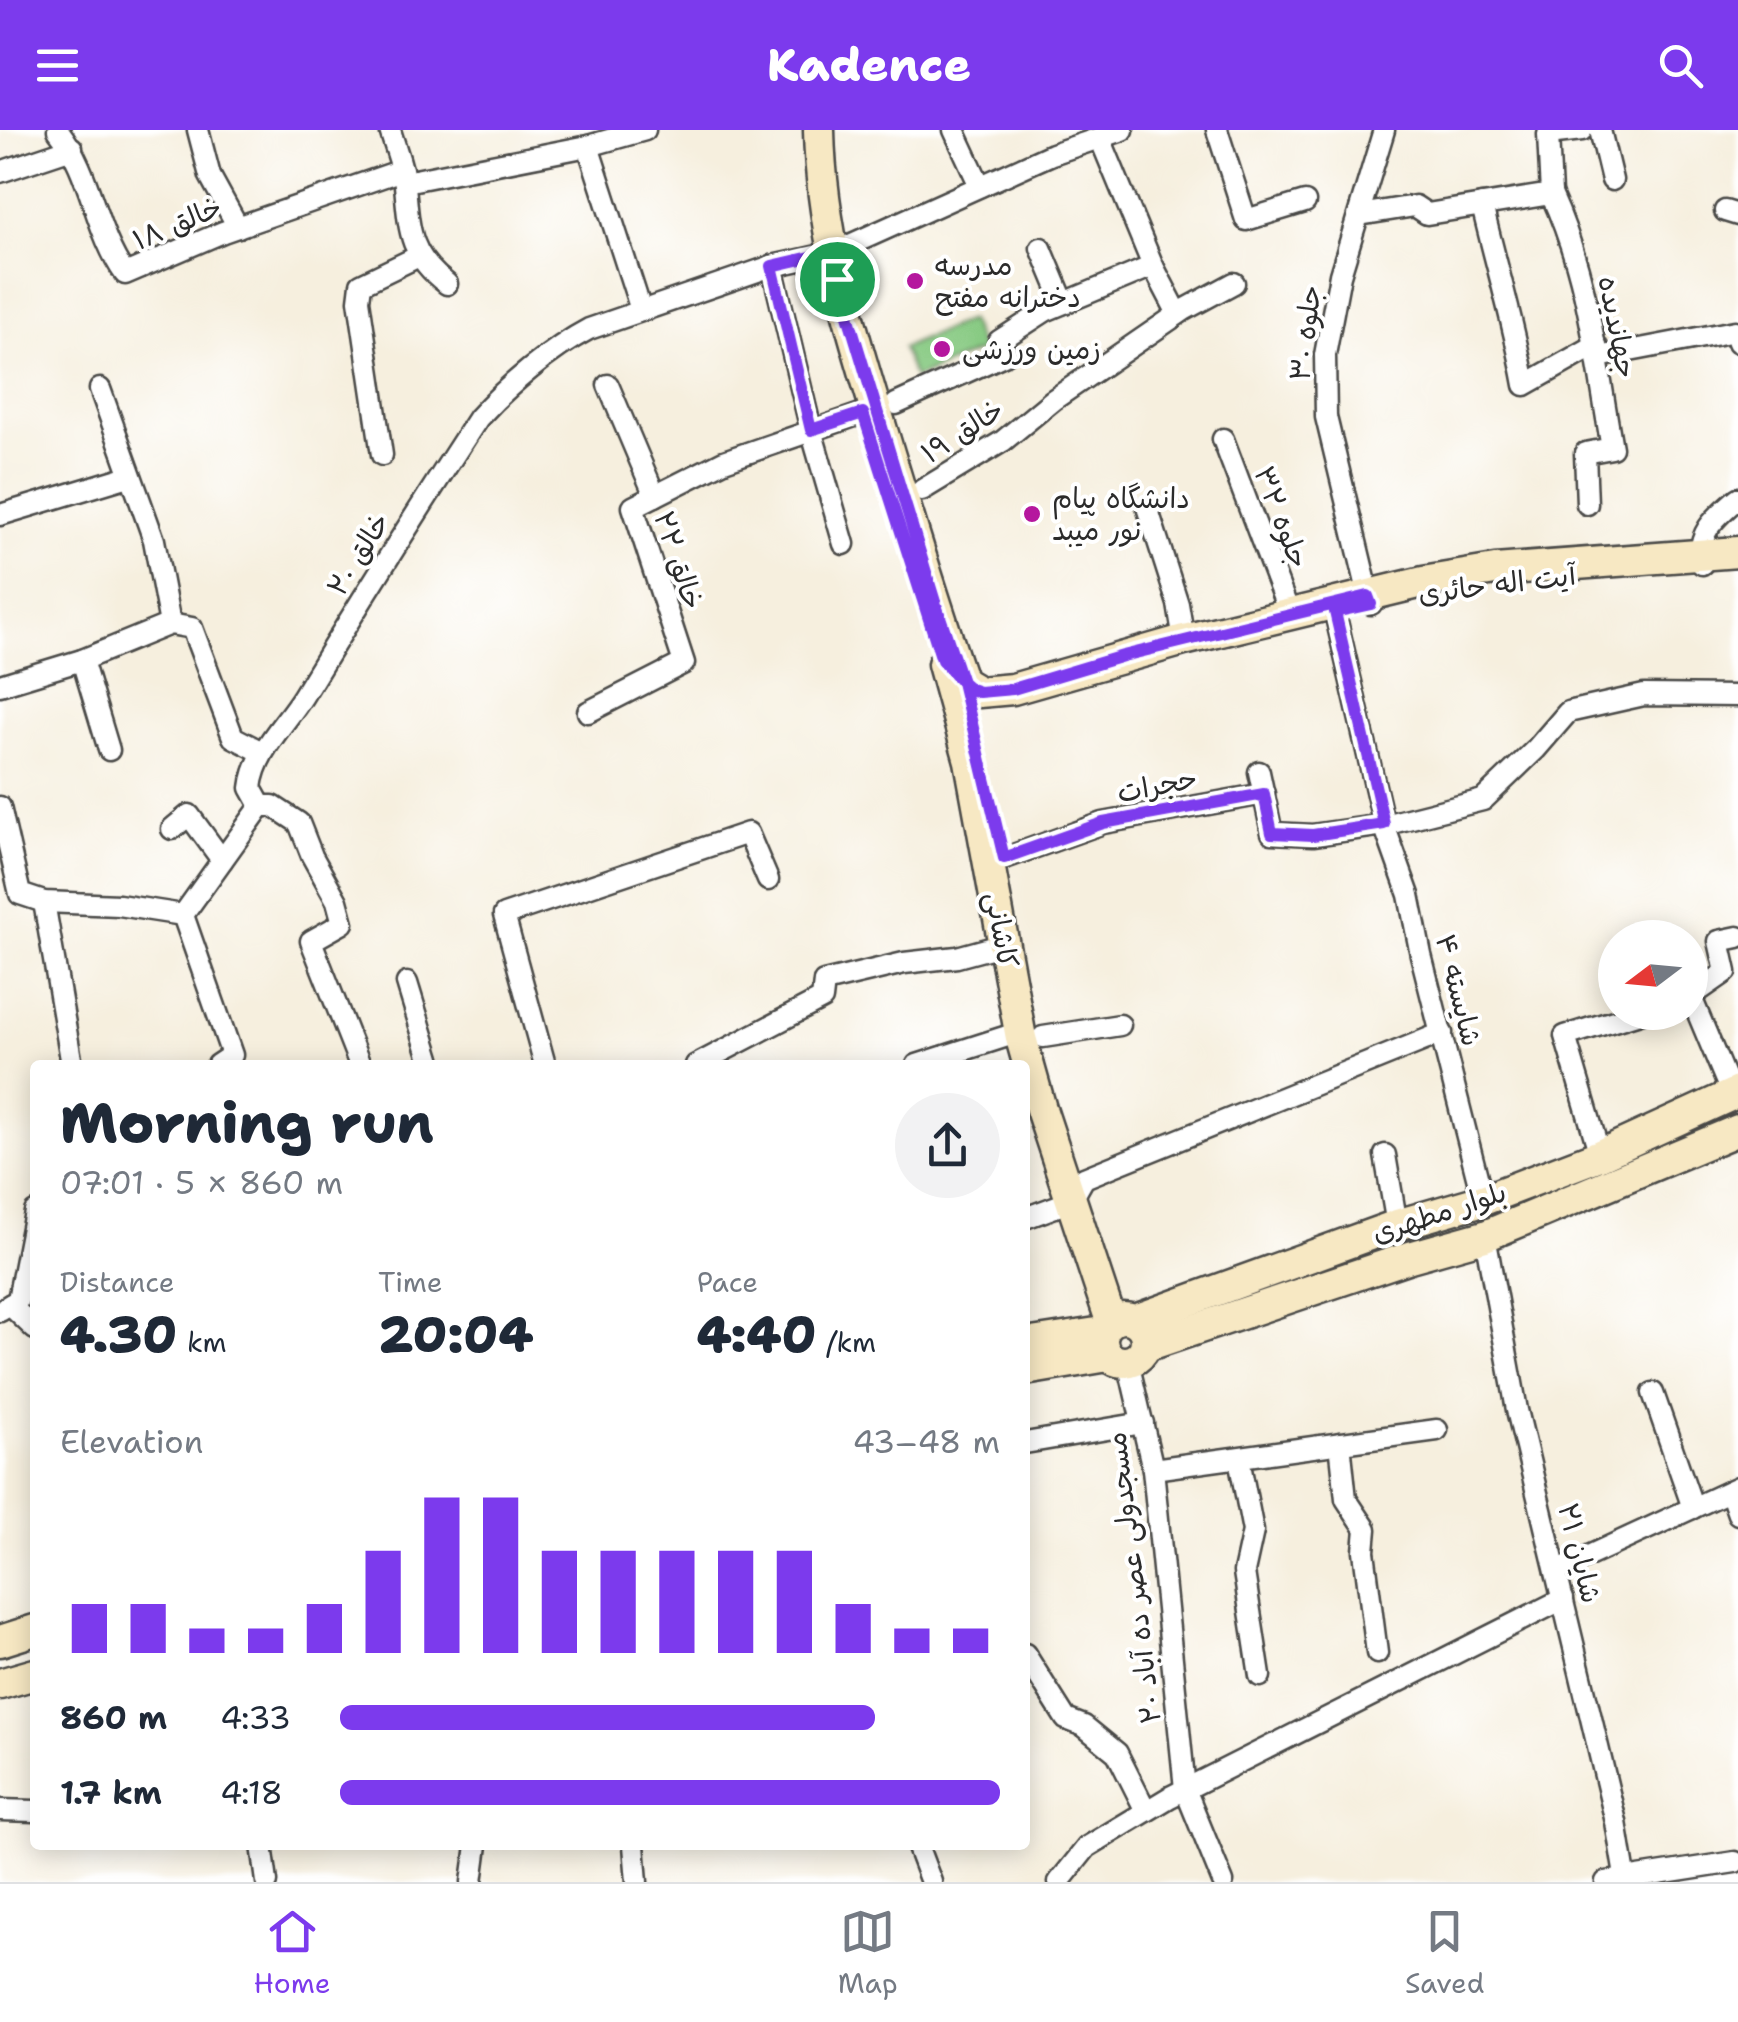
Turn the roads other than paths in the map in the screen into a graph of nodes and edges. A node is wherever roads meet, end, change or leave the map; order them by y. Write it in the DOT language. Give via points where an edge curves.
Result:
graph roads {
  1 [pos="58,130"];
  2 [pos="198,130"];
  3 [pos="390,130"];
  4 [pos="546,130"];
  5 [pos="645,130"];
  6 [pos="804,130"];
  7 [pos="819,130"];
  8 [pos="954,130"];
  9 [pos="1123,130"];
  10 [pos="1217,130"];
  11 [pos="1384,130"];
  12 [pos="1582,130"];
  13 [pos="1600,130"];
  14 [pos="1100,138"];
  15 [pos="588,146"];
  16 [pos="72,148"];
  17 [pos="552,153"];
  18 [pos="0,172"];
  19 [pos="404,176"];
  20 [pos="1612,180"];
  21 [pos="980,186"];
  22 [pos="1551,194"];
  23 [pos="1305,202"];
  24 [pos="1482,205"];
  25 [pos="1359,215"];
  26 [pos="238,227"];
  27 [pos="1042,248"];
  28 [pos="825,253"];
  29 [pos="419,256"];
  30 [pos="772,266"];
  31 [pos="1153,266"];
  32 [pos="1234,283"];
  33 [pos="447,284"];
  34 [pos="1064,303"];
  35 [pos="641,310"];
  36 [pos="1181,312"];
  37 [pos="1737,330"];
  38 [pos="1597,351"];
  39 [pos="608,385"];
  40 [pos="100,389"];
  41 [pos="878,409"];
  42 [pos="811,430"];
  43 [pos="1224,439"];
  44 [pos="382,455"];
  45 [pos="129,476"];
  46 [pos="922,490"];
  47 [pos="654,496"];
  48 [pos="1738,498"];
  49 [pos="1587,504"];
  50 [pos="1147,507"];
  51 [pos="0,515"];
  52 [pos="844,544"];
  53 [pos="1738,552"];
  54 [pos="1700,560"];
  55 [pos="1738,561"];
  56 [pos="1369,600"];
  57 [pos="1334,608"];
  58 [pos="1290,614"];
  59 [pos="170,624"];
  60 [pos="1184,640"];
  61 [pos="82,660"];
  62 [pos="952,671"];
  63 [pos="0,685"];
  64 [pos="1738,696"];
  65 [pos="588,712"];
  66 [pos="972,713"];
  67 [pos="110,750"];
  68 [pos="262,752"];
  69 [pos="970,761"];
  70 [pos="1260,772"];
  71 [pos="1264,794"];
  72 [pos="261,806"];
  73 [pos="0,807"];
  74 [pos="1384,824"];
  75 [pos="172,829"];
  76 [pos="1004,858"];
  77 [pos="222,860"];
  78 [pos="768,880"];
  79 [pos="44,902"];
  80 [pos="183,915"];
  81 [pos="1738,937"];
  82 [pos="1004,944"];
  83 [pos="407,983"];
  84 [pos="1708,984"];
  85 [pos="1120,1025"];
  86 [pos="1598,1026"];
  87 [pos="1705,1030"];
  88 [pos="1442,1033"];
  89 [pos="1031,1034"];
  90 [pos="71,1060"];
  91 [pos="224,1060"];
  92 [pos="358,1060"];
  93 [pos="430,1060"];
  94 [pos="543,1060"];
  95 [pos="706,1060"];
  96 [pos="935,1060"];
  97 [pos="1735,1093"];
  98 [pos="1738,1130"];
  99 [pos="1600,1154"];
  100 [pos="1385,1155"];
  101 [pos="1077,1190"];
  102 [pos="1483,1200"];
  103 [pos="1030,1215"];
  104 [pos="1396,1225"];
  105 [pos="1485,1236"];
  106 [pos="30,1238"];
  107 [pos="5,1308"];
  108 [pos="30,1325"];
  109 [pos="1123,1336"];
  110 [pos="1030,1344"];
  111 [pos="1030,1368"];
  112 [pos="1654,1393"];
  113 [pos="1143,1423"];
  114 [pos="1436,1430"];
  115 [pos="1030,1442"];
  116 [pos="1340,1443"];
  117 [pos="1239,1459"];
  118 [pos="1154,1469"];
  119 [pos="1734,1489"];
  120 [pos="1693,1508"];
  121 [pos="1738,1514"];
  122 [pos="1556,1570"];
  123 [pos="1563,1599"];
  124 [pos="30,1632"];
  125 [pos="0,1642"];
  126 [pos="1377,1653"];
  127 [pos="1030,1662"];
  128 [pos="30,1675"];
  129 [pos="1260,1676"];
  130 [pos="0,1684"];
  131 [pos="1185,1789"];
  132 [pos="0,1810"];
  133 [pos="30,1811"];
  134 [pos="1146,1811"];
  135 [pos="263,1850"];
  136 [pos="476,1850"];
  137 [pos="634,1850"];
  138 [pos="920,1850"];
  139 [pos="1735,1862"];
  140 [pos="1620,1881"];
  141 [pos="267,1882"];
  142 [pos="472,1882"];
  143 [pos="637,1882"];
  144 [pos="932,1882"];
  145 [pos="1059,1882"];
  146 [pos="1223,1882"];
  1 -- 16 [label="street, خالق ۱۸"];
  2 -- 26 [label="street" via="210,176"];
  3 -- 19 [label="street"];
  4 -- 17 [label="street"];
  5 -- 15 [label="street, خالق ۱۸"];
  6 -- 28 [label="street, کاشانی"];
  7 -- 28 [label="street, کاشانی"];
  8 -- 21 [label="street"];
  9 -- 14 [label="street, خالق ۲۰"];
  10 -- 23 [label="street" via="1246,220"];
  11 -- 25 [label="street, جلوه ۳۰"];
  12 -- 22 [label="street, جهاندیده" via="1548,134"];
  13 -- 20 [label="street"];
  14 -- 21 [label="street, خالق ۲۰"];
  14 -- 31 [label="street"];
  15 -- 17 [label="street, خالق ۱۸"];
  15 -- 35 [label="street"];
  16 -- 18 [label="street"];
  16 -- 26 [label="street, خالق ۱۸" via="111,254 125,274"];
  17 -- 19 [label="street, خالق ۱۸"];
  19 -- 26 [label="street, خالق ۱۸"];
  19 -- 29 [label="street"];
  21 -- 28 [label="street, خالق ۲۰"];
  22 -- 24 [label="street"];
  22 -- 38 [label="street, جهاندیده" via="1571,238"];
  24 -- 25 [label="street"];
  24 -- 38 [label="street" via="1525,384"];
  25 -- 56 [label="street, جلوه ۳۰" via="1325,355 1326,417"];
  27 -- 34 [label="street"];
  28 -- 30 [label="street, خالق ۲۰"];
  28 -- 41 [label="street, کاشانی"];
  29 -- 33 [label="street"];
  29 -- 44 [label="street" via="360,284"];
  30 -- 35 [label="street, خالق ۲۰"];
  30 -- 42 [label="street"];
  31 -- 34 [label="street"];
  31 -- 36 [label="street"];
  32 -- 36 [label="street, خالق ۱۹"];
  34 -- 41 [label="street, خالق ۲۲" via="999,340 1006,354"];
  35 -- 68 [label="street, خالق ۲۰" via="566,342 478,418"];
  36 -- 46 [label="street, خالق ۱۹" via="1003,441"];
  37 -- 38 [label="street"];
  38 -- 49 [label="street, جهاندیده" via="1612,448 1586,453"];
  39 -- 47 [label="street"];
  40 -- 45 [label="street"];
  41 -- 42 [label="street, خالق ۲۲"];
  41 -- 62 [label="street, کاشانی"];
  42 -- 47 [label="street, خالق ۲۲" via="724,461"];
  42 -- 52 [label="street"];
  43 -- 58 [label="street, جلوه ۳۲"];
  45 -- 51 [label="street"];
  45 -- 59 [label="street" via="154,540"];
  47 -- 65 [label="street, خالق ۲۲" via="633,507 684,662"];
  48 -- 54 [label="street" via="1706,525"];
  50 -- 60 [label="street"];
  53 -- 54 [label="street, آیت اله حائری"];
  54 -- 55 [label="street, آیت اله حائری"];
  54 -- 56 [label="street, آیت اله حائری" via="1501,578"];
  56 -- 57 [label="street, آیت اله حائری"];
  57 -- 58 [label="street, آیت اله حائری"];
  57 -- 66 [label="street, آیت اله حائری"];
  57 -- 74 [label="street, شایسته ۴"];
  58 -- 60 [label="street, آیت اله حائری"];
  59 -- 61 [label="street"];
  59 -- 68 [label="street" via="192,628 233,737"];
  60 -- 62 [label="street, آیت اله حائری" via="1013,689 979,692"];
  61 -- 63 [label="street"];
  61 -- 67 [label="street"];
  62 -- 66 [label="street, کاشانی"];
  62 -- 69 [label="street, کاشانی"];
  64 -- 74 [label="street" via="1644,695 1568,712 1483,800"];
  66 -- 69 [label="street"];
  66 -- 76 [label="street, کاشانی"];
  68 -- 72 [label="street" via="251,788"];
  69 -- 82 [label="street, کاشانی"];
  70 -- 71 [label="street"];
  71 -- 74 [label="street" via="1272,833 1313,835"];
  71 -- 76 [label="street, حجرات" via="1103,823"];
  72 -- 77 [label="street"];
  72 -- 92 [label="street" via="299,822 337,901 343,923 311,942"];
  73 -- 79 [label="street" via="20,894"];
  74 -- 88 [label="street, شایسته ۴" via="1409,894"];
  75 -- 77 [label="street" via="189,815"];
  76 -- 89 [label="street, کاشانی"];
  77 -- 80 [label="street"];
  78 -- 94 [label="street" via="748,833 504,915"];
  79 -- 80 [label="street"];
  79 -- 90 [label="street"];
  80 -- 91 [label="street" via="232,1055"];
  81 -- 84 [label="street" via="1719,940 1726,972"];
  82 -- 89 [label="street, کاشانی"];
  82 -- 95 [label="street" via="824,982 822,999"];
  83 -- 93 [label="street"];
  85 -- 89 [label="street"];
  86 -- 99 [label="street" via="1565,1036"];
  87 -- 97 [label="street"];
  88 -- 101 [label="street"];
  88 -- 102 [label="street, شایسته ۴"];
  89 -- 96 [label="street"];
  89 -- 101 [label="street, کاشانی" via="1040,1109"];
  97 -- 99 [label="street, بلوار مطهری"];
  98 -- 105 [label="street, بلوار مطهری"];
  99 -- 102 [label="street, بلوار مطهری"];
  100 -- 104 [label="street"];
  101 -- 103 [label="street"];
  101 -- 109 [label="street, کاشانی"];
  102 -- 104 [label="street, بلوار مطهری"];
  104 -- 109 [label="street, بلوار مطهری"];
  105 -- 109 [label="street, بلوار مطهری"];
  105 -- 122 [label="street, شایان ۲۱"];
  106 -- 107 [label="street" via="18,1300"];
  107 -- 108 [label="street"];
  109 -- 110 [label="street, بلوار مطهری"];
  109 -- 111 [label="street, بلوار مطهری"];
  109 -- 113 [label="street, مسجدولی عصر ده آباد ۲۰"];
  112 -- 120 [label="street"];
  113 -- 115 [label="street"];
  113 -- 118 [label="street, مسجدولی عصر ده آباد ۲۰"];
  114 -- 116 [label="street"];
  116 -- 117 [label="street"];
  116 -- 126 [label="street" via="1346,1499 1366,1530"];
  117 -- 118 [label="street"];
  117 -- 129 [label="street" via="1253,1531 1244,1572"];
  118 -- 131 [label="street, مسجدولی عصر ده آباد ۲۰"];
  119 -- 120 [label="street"];
  119 -- 121 [label="street"];
  120 -- 122 [label="street"];
  122 -- 123 [label="street, شایان ۲۱"];
  123 -- 131 [label="street"];
  123 -- 140 [label="street, شایان ۲۱" via="1616,1822"];
  124 -- 125 [label="street"];
  127 -- 134 [label="street" via="1066,1719 1117,1753"];
  128 -- 130 [label="street"];
  131 -- 134 [label="street"];
  131 -- 146 [label="street, مسجدولی عصر ده آباد ۲۰"];
  132 -- 133 [label="street"];
  134 -- 145 [label="street" via="1087,1847"];
  135 -- 141 [label="street"];
  136 -- 142 [label="street"];
  137 -- 143 [label="street"];
  138 -- 144 [label="street"];
  139 -- 140 [label="street"];
}
